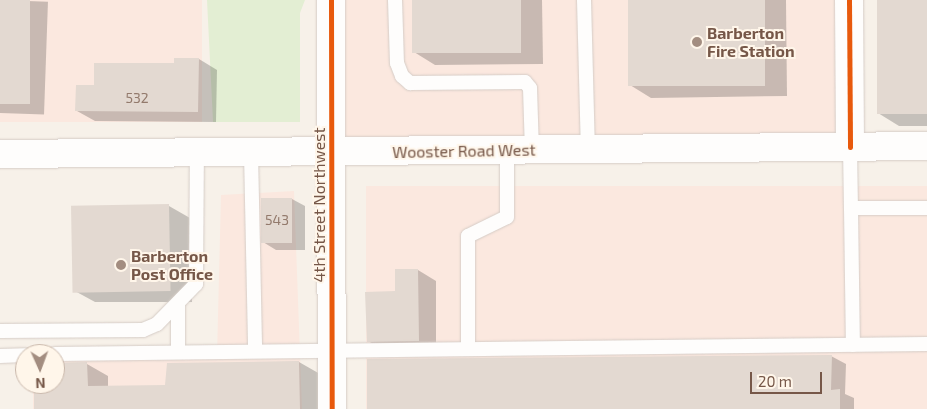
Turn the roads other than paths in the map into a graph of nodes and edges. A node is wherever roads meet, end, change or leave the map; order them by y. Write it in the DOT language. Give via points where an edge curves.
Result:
graph roads {
  1 [pos="331,0"];
  2 [pos="395,0"];
  3 [pos="584,0"];
  4 [pos="849,0"];
  5 [pos="927,146"];
  6 [pos="850,147"];
  7 [pos="519,150"];
  8 [pos="588,150"];
  9 [pos="251,152"];
  10 [pos="332,152"];
  11 [pos="197,153"];
  12 [pos="0,154"];
  13 [pos="851,208"];
  14 [pos="927,208"];
  15 [pos="178,305"];
  16 [pos="0,331"];
  17 [pos="927,344"];
  18 [pos="852,345"];
  19 [pos="468,347"];
  20 [pos="332,348"];
  21 [pos="255,350"];
  22 [pos="178,352"];
  23 [pos="65,354"];
  24 [pos="15,355"];
  25 [pos="0,356"];
  26 [pos="332,409"];
  1 -- 10 [label="main road, 4th Street Northwest"];
  2 -- 7 [label="lane" via="397,63 402,76 410,83 525,82 530,88"];
  3 -- 8 [label="lane"];
  4 -- 6 [label="main road"];
  5 -- 6 [label="main road, Wooster Road West"];
  6 -- 8 [label="main road, Wooster Road West"];
  6 -- 13 [label="lane"];
  7 -- 8 [label="main road, Wooster Road West"];
  7 -- 10 [label="main road, Wooster Road West"];
  7 -- 19 [label="lane" via="507,218 468,236"];
  9 -- 10 [label="main road, Wooster Road West"];
  9 -- 11 [label="main road, Wooster Road West"];
  9 -- 21 [label="lane"];
  10 -- 20 [label="main road, 4th Street Northwest"];
  11 -- 12 [label="main road, Wooster Road West"];
  11 -- 15 [label="lane" via="196,284"];
  13 -- 14 [label="lane"];
  13 -- 18 [label="lane"];
  15 -- 16 [label="lane" via="157,324 143,330"];
  15 -- 22 [label="lane"];
  17 -- 18 [label="lane"];
  18 -- 19 [label="lane"];
  19 -- 20 [label="lane"];
  20 -- 21 [label="lane"];
  20 -- 26 [label="main road, 4th Street Northwest"];
  21 -- 22 [label="lane"];
  22 -- 23 [label="lane"];
  24 -- 25 [label="lane"];
}
